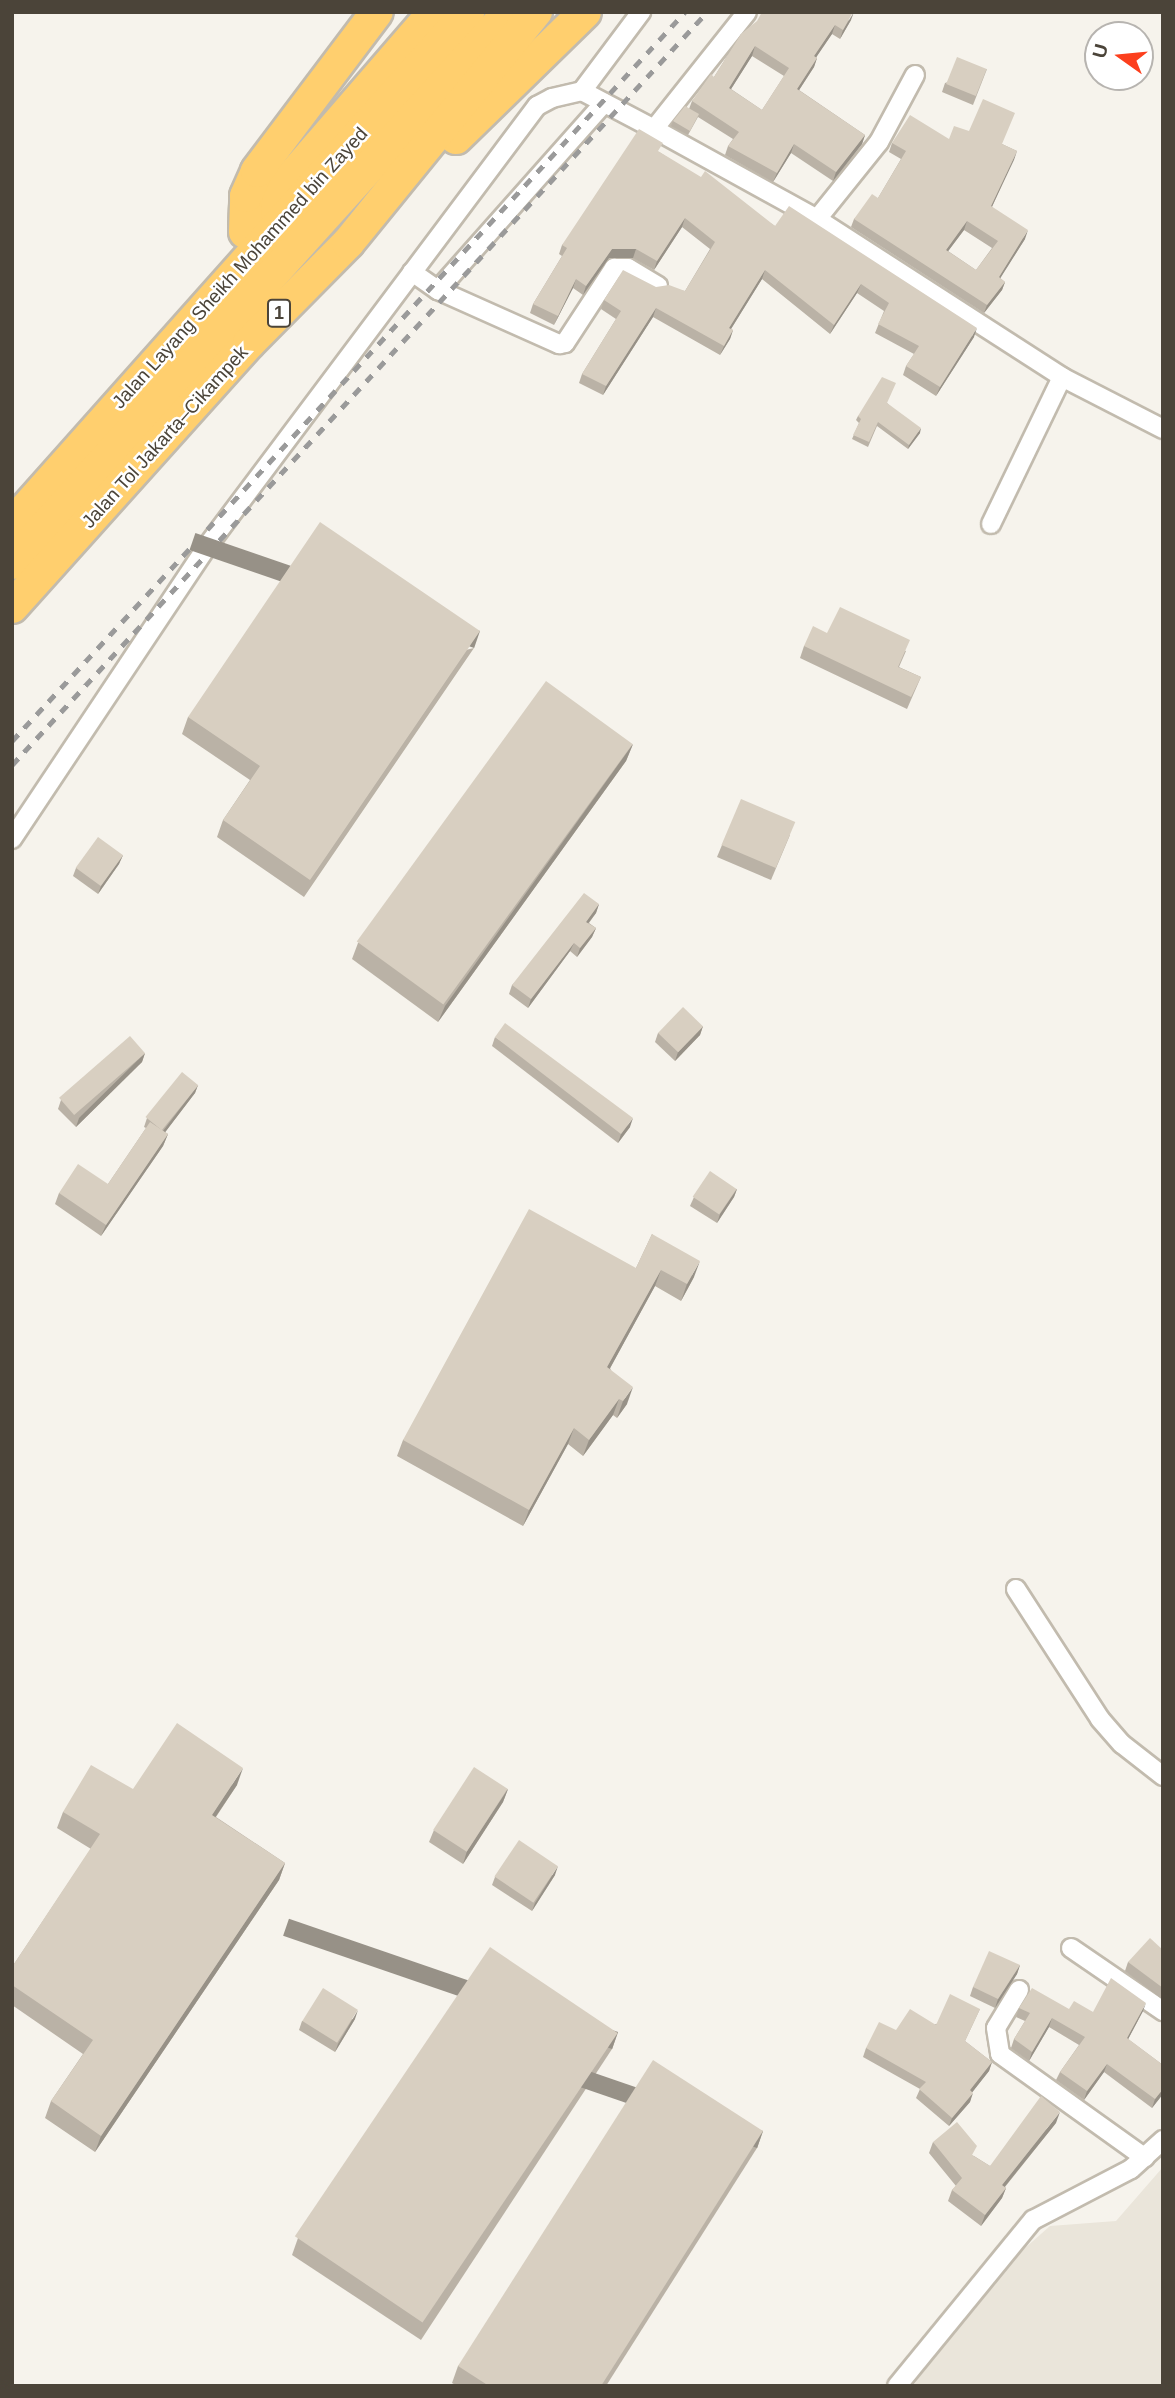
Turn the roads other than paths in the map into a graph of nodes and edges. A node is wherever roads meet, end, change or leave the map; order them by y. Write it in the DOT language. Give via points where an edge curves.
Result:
graph roads {
  1 [pos="377,12"];
  2 [pos="434,12"];
  3 [pos="468,12"];
  4 [pos="509,12"];
  5 [pos="536,12"];
  6 [pos="585,12"];
  7 [pos="641,12"];
  8 [pos="747,12"];
  9 [pos="915,75"];
  10 [pos="582,91"];
  11 [pos="604,103"];
  12 [pos="654,129"];
  13 [pos="817,219"];
  14 [pos="244,232"];
  15 [pos="348,243"];
  16 [pos="412,272"];
  17 [pos="658,286"];
  18 [pos="438,290"];
  19 [pos="1062,377"];
  20 [pos="1163,429"];
  21 [pos="12,497"];
  22 [pos="12,524"];
  23 [pos="991,524"];
  24 [pos="12,563"];
  25 [pos="12,607"];
  26 [pos="12,839"];
  27 [pos="1016,1589"];
  28 [pos="1163,1776"];
  29 [pos="1071,1948"];
  30 [pos="1019,1990"];
  31 [pos="1163,2011"];
  32 [pos="1163,2140"];
  33 [pos="1145,2158"];
  34 [pos="897,2386"];
  1 -- 14 [label="highway" via="257,171 246,196"];
  2 -- 14 [label="highway"];
  3 -- 22 [label="highway, Jalan Layang Sheikh Mohammed bin Zayed"];
  4 -- 24 [label="highway, Jalan Layang Sheikh Mohammed bin Zayed / 1"];
  5 -- 15 [label="highway, Jalan Tol Jakarta–Cikampek / 1"];
  6 -- 15 [label="highway"];
  7 -- 10 [label="street"];
  8 -- 12 [label="street"];
  9 -- 13 [label="street" via="879,142"];
  10 -- 11 [label="street"];
  10 -- 16 [label="street" via="537,107"];
  11 -- 12 [label="street"];
  11 -- 18 [label="street"];
  12 -- 13 [label="street"];
  13 -- 19 [label="street"];
  14 -- 21 [label="highway"];
  15 -- 25 [label="highway, Jalan Tol Jakarta–Cikampek / 1" via="249,343"];
  16 -- 18 [label="street"];
  16 -- 26 [label="street" via="208,545"];
  17 -- 18 [label="street" via="628,268 614,268 565,342 559,344"];
  19 -- 20 [label="street"];
  19 -- 23 [label="street"];
  27 -- 28 [label="street" via="1100,1719 1122,1744"];
  29 -- 31 [label="street"];
  30 -- 33 [label="street" via="996,2028 1000,2054"];
  32 -- 33 [label="street"];
  33 -- 34 [label="street" via="1115,2179 1033,2220"];
}
